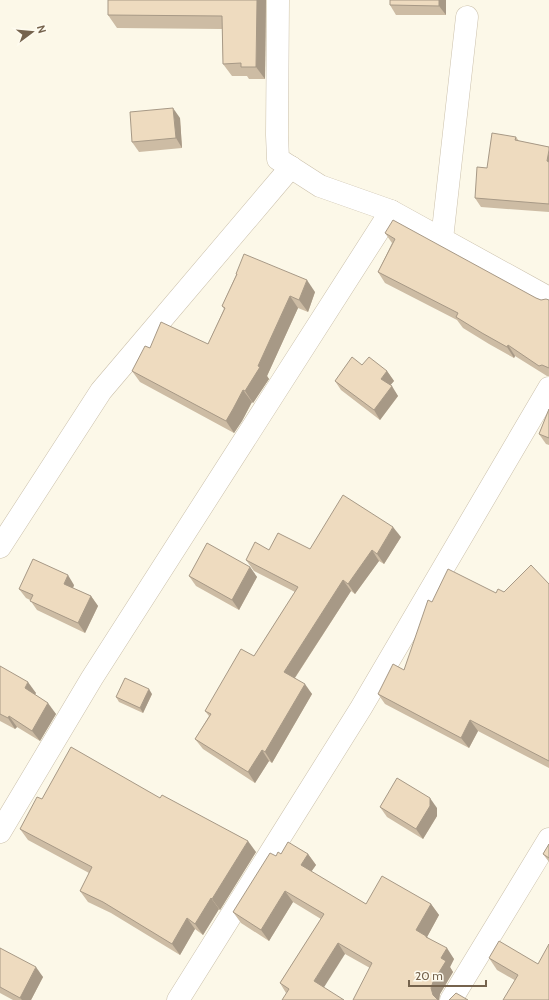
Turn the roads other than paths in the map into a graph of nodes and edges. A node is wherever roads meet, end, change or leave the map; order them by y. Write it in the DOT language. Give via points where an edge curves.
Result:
graph roads {
  1 [pos="278,0"];
  2 [pos="467,17"];
  3 [pos="291,167"];
  4 [pos="391,211"];
  5 [pos="442,239"];
  6 [pos="549,298"];
  7 [pos="549,388"];
  8 [pos="0,547"];
  9 [pos="0,832"];
  10 [pos="549,839"];
  11 [pos="178,1000"];
  12 [pos="451,1000"];
  1 -- 3 [label="street" via="278,160"];
  2 -- 5 [label="street"];
  3 -- 4 [label="street" via="320,186"];
  3 -- 8 [label="street" via="101,391"];
  4 -- 5 [label="street"];
  4 -- 9 [label="street" via="92,678"];
  5 -- 6 [label="street"];
  7 -- 11 [label="street" via="361,708"];
  10 -- 12 [label="street"];
}
